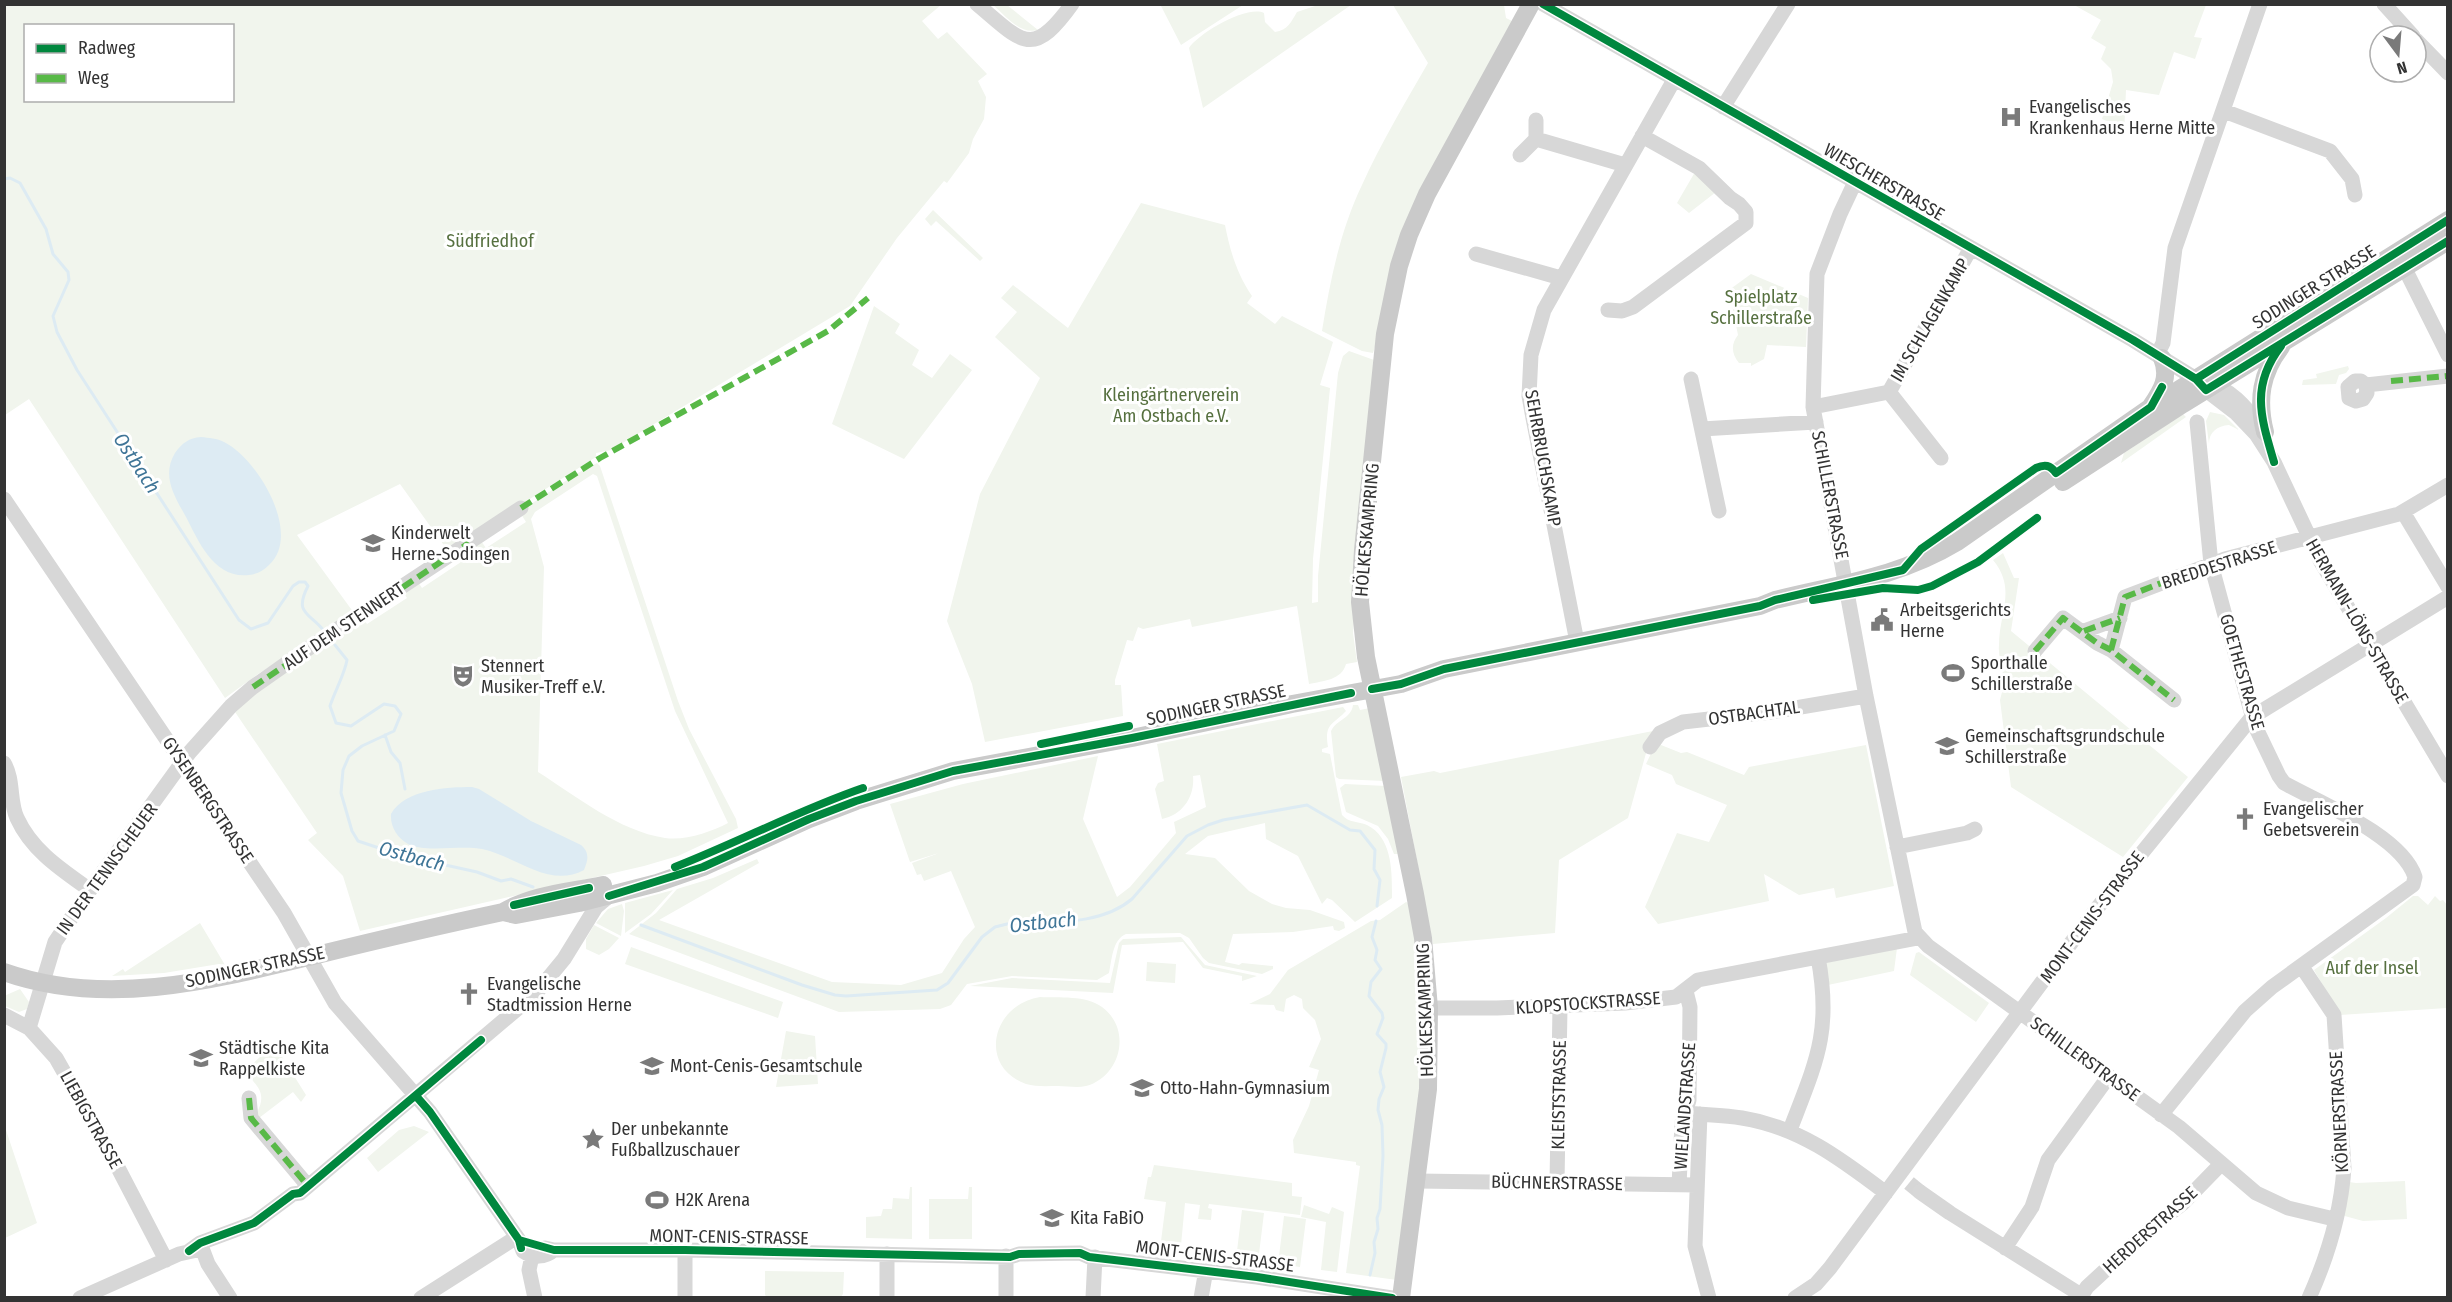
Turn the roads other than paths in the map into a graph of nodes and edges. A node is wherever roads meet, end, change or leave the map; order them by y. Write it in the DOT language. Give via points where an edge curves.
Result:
graph roads {
  1 [pos="977,4"];
  2 [pos="1072,4"];
  3 [pos="1531,4"];
  4 [pos="1543,4"];
  5 [pos="1788,4"];
  6 [pos="2260,4"];
  7 [pos="2384,4"];
  8 [pos="2402,24"];
  9 [pos="2428,54"];
  10 [pos="2431,57"];
  11 [pos="2448,58"];
  12 [pos="2448,74"];
  13 [pos="1674,80"];
  14 [pos="1723,107"];
  15 [pos="2224,111"];
  16 [pos="1536,120"];
  17 [pos="1642,136"];
  18 [pos="1536,139"];
  19 [pos="1520,155"];
  20 [pos="1625,165"];
  21 [pos="1856,183"];
  22 [pos="2355,195"];
  23 [pos="2448,220"];
  24 [pos="2448,241"];
  25 [pos="1971,248"];
  26 [pos="1476,254"];
  27 [pos="2401,259"];
  28 [pos="1561,278"];
  29 [pos="1608,310"];
  30 [pos="2283,344"];
  31 [pos="2448,355"];
  32 [pos="2160,357"];
  33 [pos="2448,376"];
  34 [pos="1691,379"];
  35 [pos="2206,384"];
  36 [pos="2366,385"];
  37 [pos="1888,392"];
  38 [pos="1813,406"];
  39 [pos="2151,407"];
  40 [pos="1816,422"];
  41 [pos="2197,422"];
  42 [pos="1702,429"];
  43 [pos="2265,432"];
  44 [pos="1941,458"];
  45 [pos="2274,462"];
  46 [pos="2448,485"];
  47 [pos="4,499"];
  48 [pos="520,508"];
  49 [pos="1719,511"];
  50 [pos="2403,512"];
  51 [pos="2308,537"];
  52 [pos="2211,564"];
  53 [pos="2448,587"];
  54 [pos="1848,589"];
  55 [pos="2448,597"];
  56 [pos="2120,618"];
  57 [pos="2084,632"];
  58 [pos="1577,642"];
  59 [pos="2370,644"];
  60 [pos="2111,650"];
  61 [pos="2035,651"];
  62 [pos="1371,684"];
  63 [pos="1866,696"];
  64 [pos="2174,700"];
  65 [pos="2253,717"];
  66 [pos="1650,747"];
  67 [pos="183,762"];
  68 [pos="4,763"];
  69 [pos="2448,776"];
  70 [pos="1975,829"];
  71 [pos="1897,847"];
  72 [pos="90,890"];
  73 [pos="584,895"];
  74 [pos="609,896"];
  75 [pos="1918,938"];
  76 [pos="575,939"];
  77 [pos="309,957"];
  78 [pos="1818,957"];
  79 [pos="2302,967"];
  80 [pos="4,972"];
  81 [pos="43,983"];
  82 [pos="1686,991"];
  83 [pos="1560,1007"];
  84 [pos="1429,1008"];
  85 [pos="2020,1011"];
  86 [pos="4,1015"];
  87 [pos="29,1028"];
  88 [pos="2109,1076"];
  89 [pos="416,1096"];
  90 [pos="249,1098"];
  91 [pos="1693,1114"];
  92 [pos="2161,1115"];
  93 [pos="1790,1130"];
  94 [pos="2221,1164"];
  95 [pos="1417,1181"];
  96 [pos="1557,1183"];
  97 [pos="1909,1184"];
  98 [pos="1680,1185"];
  99 [pos="1697,1185"];
  100 [pos="304,1189"];
  101 [pos="1886,1192"];
  102 [pos="2334,1219"];
  103 [pos="518,1239"];
  104 [pos="197,1248"];
  105 [pos="2006,1248"];
  106 [pos="554,1250"];
  107 [pos="685,1250"];
  108 [pos="888,1254"];
  109 [pos="532,1256"];
  110 [pos="1008,1256"];
  111 [pos="1092,1257"];
  112 [pos="166,1260"];
  113 [pos="1206,1270"];
  114 [pos="2080,1296"];
  115 [pos="1797,1297"];
  116 [pos="80,1298"];
  117 [pos="230,1298"];
  118 [pos="422,1298"];
  119 [pos="535,1298"];
  120 [pos="685,1298"];
  121 [pos="887,1298"];
  122 [pos="1006,1298"];
  123 [pos="1093,1298"];
  124 [pos="1201,1298"];
  125 [pos="1392,1298"];
  126 [pos="1401,1298"];
  127 [pos="1709,1298"];
  128 [pos="2309,1298"];
  1 -- 2 [label="street" via="1018,38 1028,40 1049,33"];
  3 -- 62 [label="main road, HÖLKESKAMPRING" via="1427,194 1409,235 1391,299 1360,584"];
  4 -- 13 [label="street, WIESCHERSTRASSE"];
  5 -- 14 [label="street"];
  6 -- 15 [label="street"];
  7 -- 8 [label="street"];
  9 -- 10 [label="street"];
  10 -- 11 [label="street"];
  10 -- 12 [label="street"];
  13 -- 14 [label="street, WIESCHERSTRASSE"];
  13 -- 17 [label="street, SEHRBRUCHSKAMP"];
  14 -- 21 [label="street, WIESCHERSTRASSE"];
  15 -- 22 [label="street" via="2330,150 2352,179"];
  15 -- 32 [label="street" via="2175,248"];
  16 -- 18 [label="street"];
  17 -- 20 [label="street, SEHRBRUCHSKAMP"];
  17 -- 29 [label="street" via="1699,168 1746,212 1746,222 1633,307"];
  18 -- 19 [label="street"];
  18 -- 20 [label="street"];
  20 -- 28 [label="street, SEHRBRUCHSKAMP"];
  21 -- 25 [label="street, WIESCHERSTRASSE"];
  21 -- 38 [label="street, SCHILLERSTRASSE" via="1842,208 1817,274"];
  23 -- 27 [label="main road, SODINGER STRASSE"];
  24 -- 27 [label="main road, SODINGER STRASSE"];
  25 -- 32 [label="street, WIESCHERSTRASSE"];
  25 -- 37 [label="street, IM SCHLAGENKAMP"];
  26 -- 28 [label="street"];
  27 -- 30 [label="main road, SODINGER STRASSE"];
  27 -- 31 [label="street"];
  27 -- 35 [label="main road, SODINGER STRASSE"];
  28 -- 58 [label="street, SEHRBRUCHSKAMP" via="1536,335 1529,396"];
  30 -- 35 [label="main road, SODINGER STRASSE"];
  30 -- 43 [label="main road" via="2262,384 2260,410"];
  32 -- 35 [label="street, WIESCHERSTRASSE"];
  32 -- 39 [label="main road" via="2166,378"];
  33 -- 36 [label="street"];
  34 -- 42 [label="street"];
  35 -- 39 [label="main road, SODINGER STRASSE"];
  35 -- 43 [label="street, HERMANN-LÖNS-STRASSE" via="2241,401"];
  35 -- 45 [label="street, HERMANN-LÖNS-STRASSE" via="2246,422"];
  35 -- 54 [label="main road, SODINGER STRASSE" via="1950,560 1894,585"];
  37 -- 38 [label="street, IM SCHLAGENKAMP"];
  37 -- 44 [label="street, IM SCHLAGENKAMP"];
  38 -- 40 [label="street, SCHILLERSTRASSE"];
  39 -- 54 [label="main road, SODINGER STRASSE" via="1941,553"];
  40 -- 42 [label="street"];
  40 -- 54 [label="street, SCHILLERSTRASSE"];
  41 -- 52 [label="street, GOETHESTRASSE"];
  42 -- 49 [label="street"];
  43 -- 45 [label="street, HERMANN-LÖNS-STRASSE"];
  45 -- 51 [label="street, HERMANN-LÖNS-STRASSE"];
  46 -- 50 [label="street, BREDDESTRASSE"];
  47 -- 67 [label="street, GYSENBERGSTRASSE"];
  48 -- 67 [label="street, AUF DEM STENNERT" via="253,687 231,706"];
  50 -- 51 [label="street, BREDDESTRASSE"];
  50 -- 53 [label="street"];
  51 -- 52 [label="street, BREDDESTRASSE"];
  51 -- 59 [label="street, HERMANN-LÖNS-STRASSE"];
  52 -- 56 [label="street, BREDDESTRASSE" via="2121,598"];
  52 -- 65 [label="street, GOETHESTRASSE"];
  54 -- 58 [label="main road, SODINGER STRASSE" via="1777,606 1760,606"];
  54 -- 63 [label="street, SCHILLERSTRASSE"];
  55 -- 59 [label="street, MONT-CENIS-STRASSE"];
  56 -- 57 [label="street"];
  56 -- 60 [label="street, BREDDESTRASSE"];
  57 -- 60 [label="street"];
  57 -- 61 [label="street" via="2063,618"];
  58 -- 62 [label="main road, SODINGER STRASSE" via="1444,669 1417,668"];
  59 -- 65 [label="street, MONT-CENIS-STRASSE"];
  59 -- 69 [label="street, HERMANN-LÖNS-STRASSE"];
  60 -- 64 [label="street"];
  62 -- 73 [label="main road, SODINGER STRASSE" via="991,753 919,770 823,802 675,867"];
  62 -- 74 [label="main road, SODINGER STRASSE" via="1132,738 953,771 856,801 703,867"];
  62 -- 84 [label="main road, HÖLKESKAMPRING" via="1423,938"];
  63 -- 66 [label="street, OSTBACHTAL" via="1683,722 1660,733"];
  63 -- 71 [label="street, SCHILLERSTRASSE"];
  65 -- 79 [label="street, GOETHESTRASSE" via="2281,780 2347,814 2376,834 2411,868 2415,877 2413,885"];
  65 -- 85 [label="street, MONT-CENIS-STRASSE" via="2118,881"];
  67 -- 72 [label="street, IN DER TENNSCHEUER"];
  67 -- 77 [label="street, GYSENBERGSTRASSE"];
  68 -- 72 [label="street" via="17,819 45,858"];
  70 -- 71 [label="street"];
  71 -- 75 [label="street, SCHILLERSTRASSE"];
  72 -- 81 [label="street, IN DER TENNSCHEUER" via="55,942"];
  73 -- 74 [label="main road, SODINGER STRASSE"];
  73 -- 76 [label="street"];
  73 -- 77 [label="main road, SODINGER STRASSE" via="516,915 503,912"];
  74 -- 76 [label="street" via="596,907"];
  75 -- 78 [label="street, KLOPSTOCKSTRASSE"];
  75 -- 85 [label="street, SCHILLERSTRASSE"];
  76 -- 89 [label="street" via="536,993"];
  77 -- 81 [label="main road, SODINGER STRASSE" via="214,978 130,990"];
  77 -- 89 [label="street, GYSENBERGSTRASSE" via="335,1003"];
  78 -- 82 [label="street, KLOPSTOCKSTRASSE" via="1698,980"];
  78 -- 93 [label="street" via="1824,996 1822,1037"];
  79 -- 92 [label="street" via="2245,1011"];
  79 -- 102 [label="street, KÖRNERSTRASSE" via="2334,1015 2344,1168"];
  80 -- 81 [label="main road, SODINGER STRASSE"];
  81 -- 87 [label="street"];
  82 -- 83 [label="street, KLOPSTOCKSTRASSE" via="1676,997"];
  82 -- 91 [label="street, WIELANDSTRASSE" via="1690,1007 1689,1100"];
  83 -- 84 [label="street, KLOPSTOCKSTRASSE"];
  83 -- 96 [label="street, KLEISTSTRASSE"];
  84 -- 95 [label="main road, HÖLKESKAMPRING" via="1428,1089"];
  85 -- 88 [label="street, SCHILLERSTRASSE"];
  85 -- 97 [label="street, MONT-CENIS-STRASSE"];
  86 -- 87 [label="street, LIEBIGSTRASSE"];
  87 -- 112 [label="street, LIEBIGSTRASSE" via="49,1048 66,1074"];
  88 -- 92 [label="street, SCHILLERSTRASSE"];
  88 -- 105 [label="street" via="2048,1160 2031,1207"];
  89 -- 100 [label="street"];
  89 -- 103 [label="street"];
  90 -- 100 [label="street" via="251,1118"];
  91 -- 93 [label="street" via="1744,1118"];
  91 -- 98 [label="street, WIELANDSTRASSE" via="1682,1123"];
  91 -- 99 [label="street, WIELANDSTRASSE"];
  92 -- 94 [label="street, SCHILLERSTRASSE"];
  93 -- 101 [label="street" via="1834,1154"];
  94 -- 102 [label="street, SCHILLERSTRASSE" via="2274,1203"];
  94 -- 114 [label="street, HERDERSTRASSE"];
  95 -- 96 [label="street, BÜCHNERSTRASSE"];
  95 -- 126 [label="main road, HÖLKESKAMPRING"];
  96 -- 98 [label="street, BÜCHNERSTRASSE"];
  97 -- 101 [label="street, MONT-CENIS-STRASSE"];
  97 -- 105 [label="street"];
  98 -- 99 [label="street, BÜCHNERSTRASSE"];
  99 -- 127 [label="street, WIELANDSTRASSE" via="1695,1246"];
  100 -- 104 [label="street" via="299,1200 265,1226 244,1236"];
  101 -- 115 [label="street, MONT-CENIS-STRASSE" via="1824,1276"];
  102 -- 128 [label="street, KÖRNERSTRASSE" via="2323,1267"];
  103 -- 106 [label="street, MONT-CENIS-STRASSE"];
  103 -- 109 [label="street" via="523,1251"];
  103 -- 118 [label="street"];
  104 -- 112 [label="street"];
  104 -- 117 [label="street"];
  105 -- 114 [label="street"];
  106 -- 107 [label="street, MONT-CENIS-STRASSE"];
  106 -- 109 [label="street, MONT-CENIS-STRASSE" via="548,1255"];
  107 -- 108 [label="street, MONT-CENIS-STRASSE"];
  107 -- 120 [label="street"];
  108 -- 110 [label="street, MONT-CENIS-STRASSE"];
  108 -- 121 [label="street"];
  109 -- 119 [label="street" via="529,1270"];
  110 -- 111 [label="street, MONT-CENIS-STRASSE" via="1080,1253"];
  110 -- 122 [label="street"];
  111 -- 113 [label="street, MONT-CENIS-STRASSE"];
  111 -- 123 [label="street"];
  112 -- 116 [label="street"];
  113 -- 124 [label="street"];
  113 -- 125 [label="street, MONT-CENIS-STRASSE"];
}
